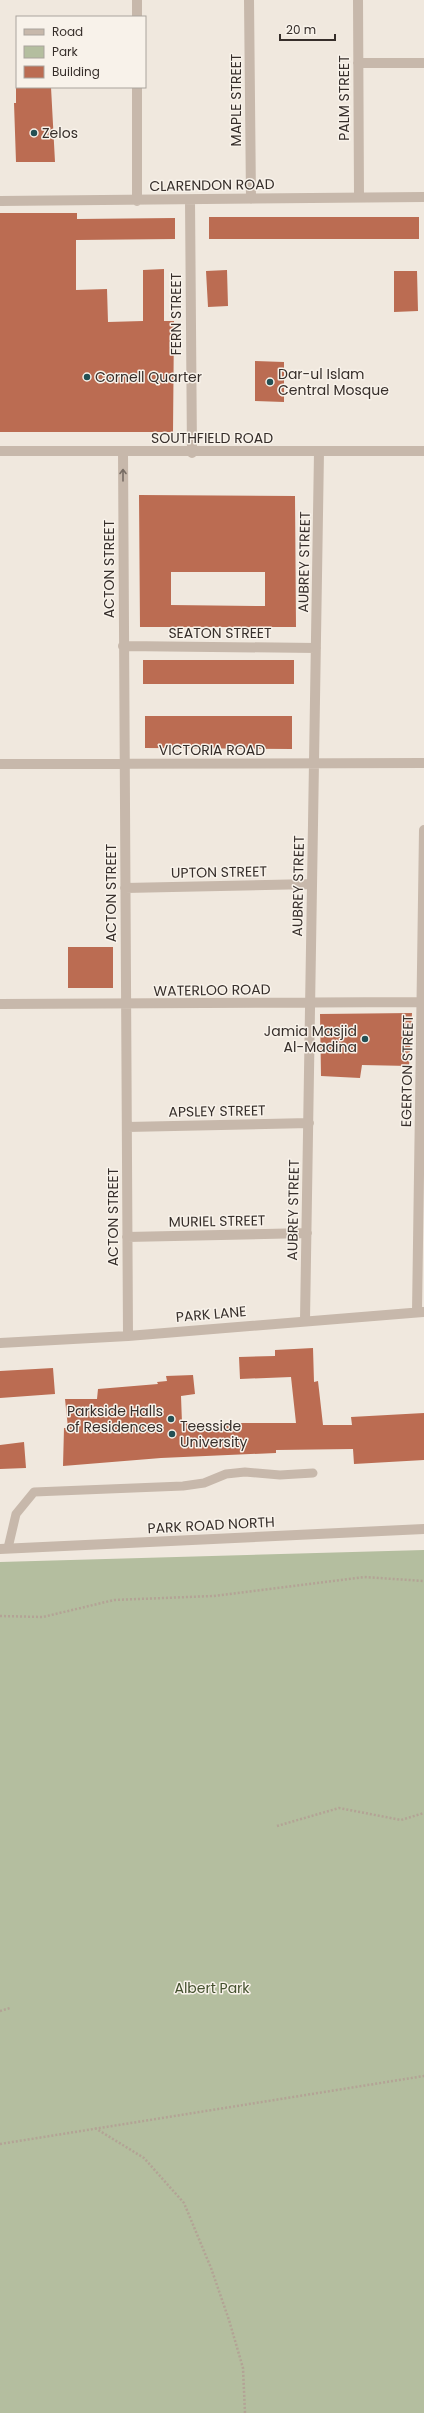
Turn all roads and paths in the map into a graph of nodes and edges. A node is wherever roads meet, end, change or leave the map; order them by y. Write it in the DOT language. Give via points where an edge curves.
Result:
graph roads {
  1 [pos="137,0"];
  2 [pos="249,0"];
  3 [pos="358,0"];
  4 [pos="137,16"];
  5 [pos="358,63"];
  6 [pos="424,63"];
  7 [pos="137,88"];
  8 [pos="359,196"];
  9 [pos="424,196"];
  10 [pos="251,199"];
  11 [pos="190,200"];
  12 [pos="0,201"];
  13 [pos="137,201"];
  14 [pos="0,451"];
  15 [pos="123,451"];
  16 [pos="424,451"];
  17 [pos="192,452"];
  18 [pos="319,452"];
  19 [pos="123,646"];
  20 [pos="316,648"];
  21 [pos="424,763"];
  22 [pos="0,764"];
  23 [pos="314,764"];
  24 [pos="125,765"];
  25 [pos="424,830"];
  26 [pos="312,884"];
  27 [pos="125,888"];
  28 [pos="423,1002"];
  29 [pos="311,1003"];
  30 [pos="0,1004"];
  31 [pos="126,1005"];
  32 [pos="309,1123"];
  33 [pos="127,1127"];
  34 [pos="307,1233"];
  35 [pos="127,1237"];
  36 [pos="421,1312"];
  37 [pos="306,1320"];
  38 [pos="128,1336"];
  39 [pos="0,1343"];
  40 [pos="313,1473"];
  41 [pos="424,1529"];
  42 [pos="4,1549"];
  43 [pos="424,1581"];
  44 [pos="0,1616"];
  45 [pos="424,1813"];
  46 [pos="277,1826"];
  47 [pos="10,2008"];
  48 [pos="0,2012"];
  49 [pos="424,2076"];
  50 [pos="94,2128"];
  51 [pos="0,2144"];
  52 [pos="245,2413"];
  1 -- 4 [label="street"];
  2 -- 10 [label="street, MAPLE STREET"];
  3 -- 5 [label="street, PALM STREET"];
  5 -- 6 [label="street"];
  5 -- 8 [label="street, PALM STREET"];
  7 -- 13 [label="street"];
  8 -- 9 [label="street, CLARENDON ROAD"];
  8 -- 10 [label="street, CLARENDON ROAD"];
  10 -- 11 [label="street, CLARENDON ROAD"];
  11 -- 13 [label="street, CLARENDON ROAD"];
  11 -- 17 [label="street, FERN STREET"];
  12 -- 13 [label="street, CLARENDON ROAD"];
  14 -- 15 [label="street, SOUTHFIELD ROAD"];
  15 -- 17 [label="street, SOUTHFIELD ROAD"];
  19 -- 15 [label="street, ACTON STREET, one-way"];
  16 -- 18 [label="street, SOUTHFIELD ROAD"];
  17 -- 18 [label="street, SOUTHFIELD ROAD"];
  18 -- 20 [label="street, AUBREY STREET"];
  19 -- 20 [label="street, SEATON STREET"];
  19 -- 24 [label="street, ACTON STREET"];
  20 -- 23 [label="street, AUBREY STREET"];
  21 -- 23 [label="street, VICTORIA ROAD"];
  22 -- 24 [label="street, VICTORIA ROAD"];
  23 -- 24 [label="street, VICTORIA ROAD"];
  23 -- 26 [label="street, AUBREY STREET"];
  24 -- 27 [label="street, ACTON STREET"];
  25 -- 28 [label="street, EGERTON STREET"];
  26 -- 27 [label="street, UPTON STREET"];
  26 -- 29 [label="street, AUBREY STREET"];
  27 -- 31 [label="street, ACTON STREET"];
  28 -- 29 [label="street, WATERLOO ROAD"];
  28 -- 36 [label="street, EGERTON STREET"];
  29 -- 31 [label="street, WATERLOO ROAD"];
  29 -- 32 [label="street, AUBREY STREET"];
  30 -- 31 [label="street, WATERLOO ROAD"];
  31 -- 33 [label="street, ACTON STREET"];
  32 -- 33 [label="street, APSLEY STREET"];
  32 -- 34 [label="street, AUBREY STREET"];
  33 -- 35 [label="street, ACTON STREET"];
  34 -- 35 [label="street, MURIEL STREET"];
  34 -- 37 [label="street, AUBREY STREET"];
  35 -- 38 [label="street, ACTON STREET"];
  36 -- 37 [label="street, PARK LANE"];
  37 -- 38 [label="street, PARK LANE"];
  38 -- 39 [label="street, PARK LANE"];
  40 -- 42 [label="lane" via="280,1475 245,1472 226,1474 204,1483 183,1486 34,1492 16,1514"];
  41 -- 42 [label="street, PARK ROAD NORTH"];
  43 -- 44 [label="path" via="364,1577 213,1596 114,1600 43,1617"];
  45 -- 46 [label="path" via="401,1820 339,1808"];
  47 -- 48 [label="path"];
  49 -- 50 [label="path"];
  50 -- 51 [label="path"];
  50 -- 52 [label="path" via="144,2158 184,2203 229,2320 242,2368"];
}
